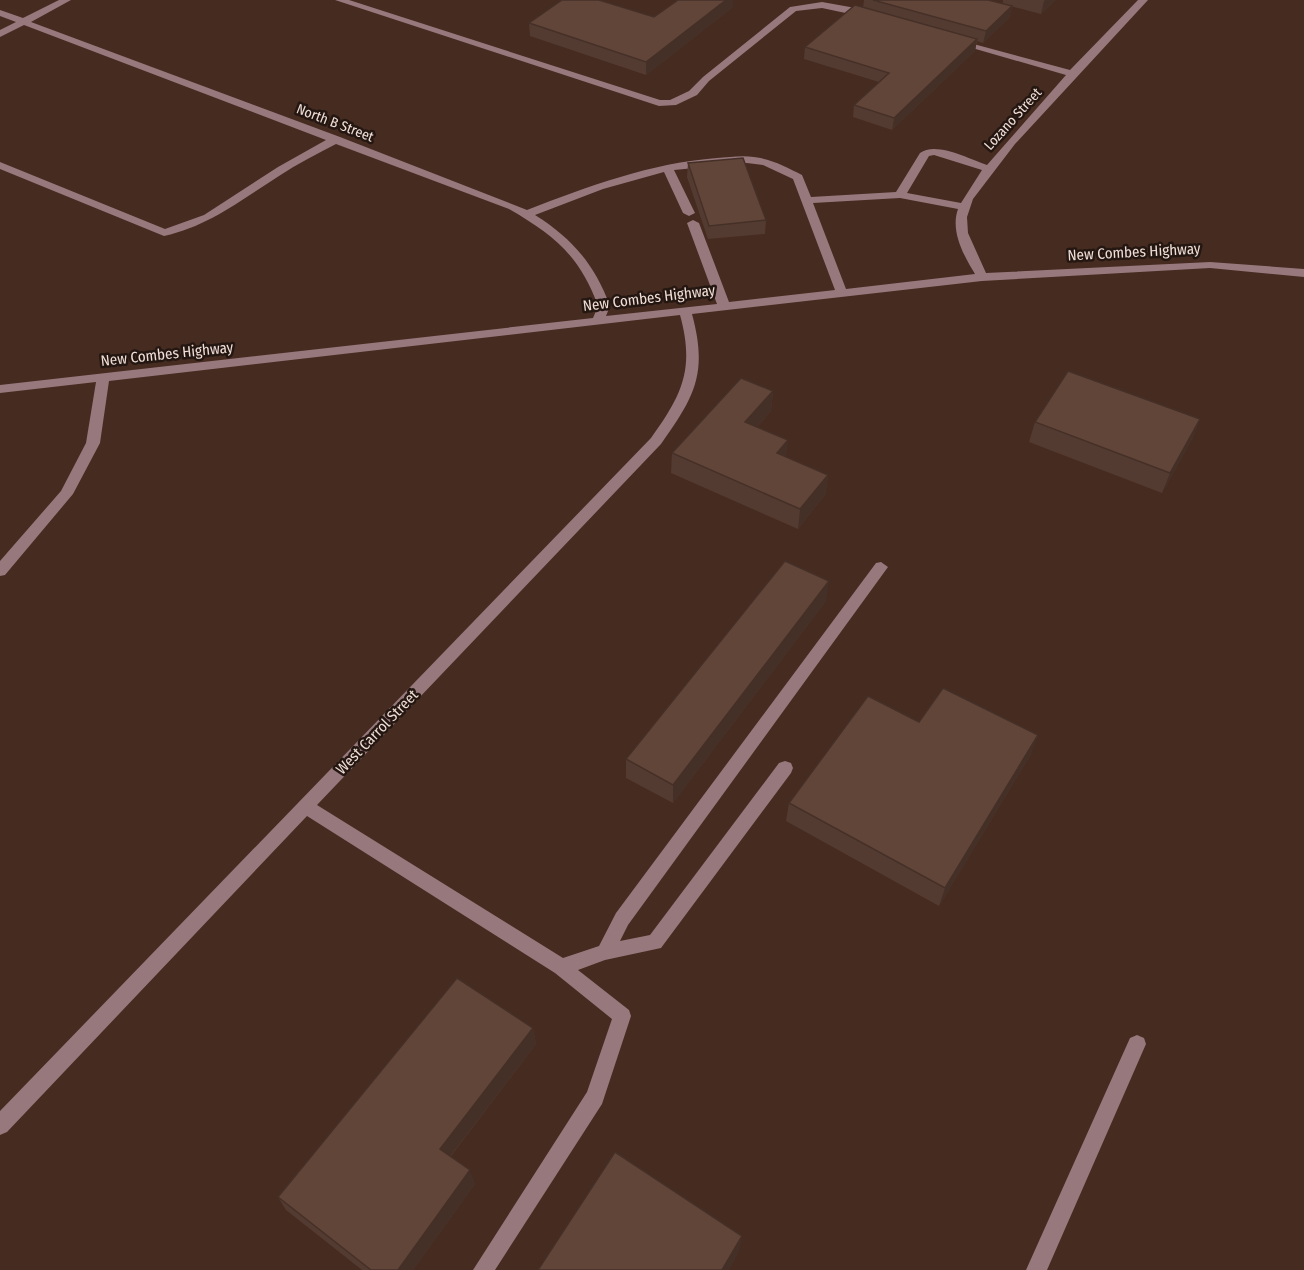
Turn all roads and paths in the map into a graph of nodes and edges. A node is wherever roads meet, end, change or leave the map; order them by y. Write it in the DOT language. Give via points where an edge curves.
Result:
graph roads {
  1 [pos="66,0"];
  2 [pos="340,0"];
  3 [pos="1143,0"];
  4 [pos="0,13"];
  5 [pos="878,18"];
  6 [pos="23,22"];
  7 [pos="0,34"];
  8 [pos="942,36"];
  9 [pos="1073,74"];
  10 [pos="336,139"];
  11 [pos="0,165"];
  12 [pos="667,167"];
  13 [pos="989,169"];
  14 [pos="900,195"];
  15 [pos="808,200"];
  16 [pos="963,207"];
  17 [pos="527,214"];
  18 [pos="1304,273"];
  19 [pos="982,277"];
  20 [pos="842,293"];
  21 [pos="724,306"];
  22 [pos="685,311"];
  23 [pos="598,321"];
  24 [pos="103,378"];
  25 [pos="0,389"];
  26 [pos="881,567"];
  27 [pos="0,571"];
  28 [pos="785,768"];
  29 [pos="305,806"];
  30 [pos="605,952"];
  31 [pos="561,967"];
  32 [pos="1137,1044"];
  33 [pos="0,1125"];
  34 [pos="483,1270"];
  35 [pos="1036,1270"];
  1 -- 6 [label="street"];
  2 -- 5 [label="street" via="659,103 672,103 693,93 793,9 826,3"];
  3 -- 9 [label="street, Lozano Street"];
  4 -- 6 [label="street, North B Street"];
  6 -- 7 [label="street"];
  6 -- 10 [label="street, North B Street"];
  8 -- 9 [label="street"];
  9 -- 13 [label="street, Lozano Street"];
  10 -- 11 [label="street" via="275,173 213,216 186,230 164,233"];
  10 -- 17 [label="street, North B Street"];
  12 -- 15 [label="street" via="754,160 798,177"];
  12 -- 17 [label="street" via="603,184"];
  12 -- 21 [label="street"];
  13 -- 14 [label="street" via="935,152 925,153"];
  13 -- 16 [label="street, Lozano Street"];
  14 -- 15 [label="street"];
  14 -- 16 [label="street"];
  15 -- 20 [label="street"];
  16 -- 19 [label="street" via="966,250"];
  17 -- 23 [label="street, North B Street" via="582,257 604,306"];
  18 -- 19 [label="street, New Combes Highway" via="1210,265"];
  19 -- 20 [label="street, New Combes Highway"];
  20 -- 21 [label="street, New Combes Highway"];
  21 -- 22 [label="street, New Combes Highway"];
  22 -- 23 [label="street, New Combes Highway"];
  22 -- 29 [label="street, West Carrol Street" via="694,339 691,385 656,441"];
  23 -- 24 [label="street, New Combes Highway"];
  24 -- 25 [label="street, New Combes Highway"];
  24 -- 27 [label="street" via="93,443 66,494"];
  26 -- 30 [label="street" via="622,919"];
  28 -- 30 [label="street" via="655,942"];
  29 -- 31 [label="street"];
  29 -- 33 [label="street, West Carrol Street"];
  30 -- 31 [label="street"];
  31 -- 34 [label="street" via="622,1016 595,1097"];
  32 -- 35 [label="street"];
}
